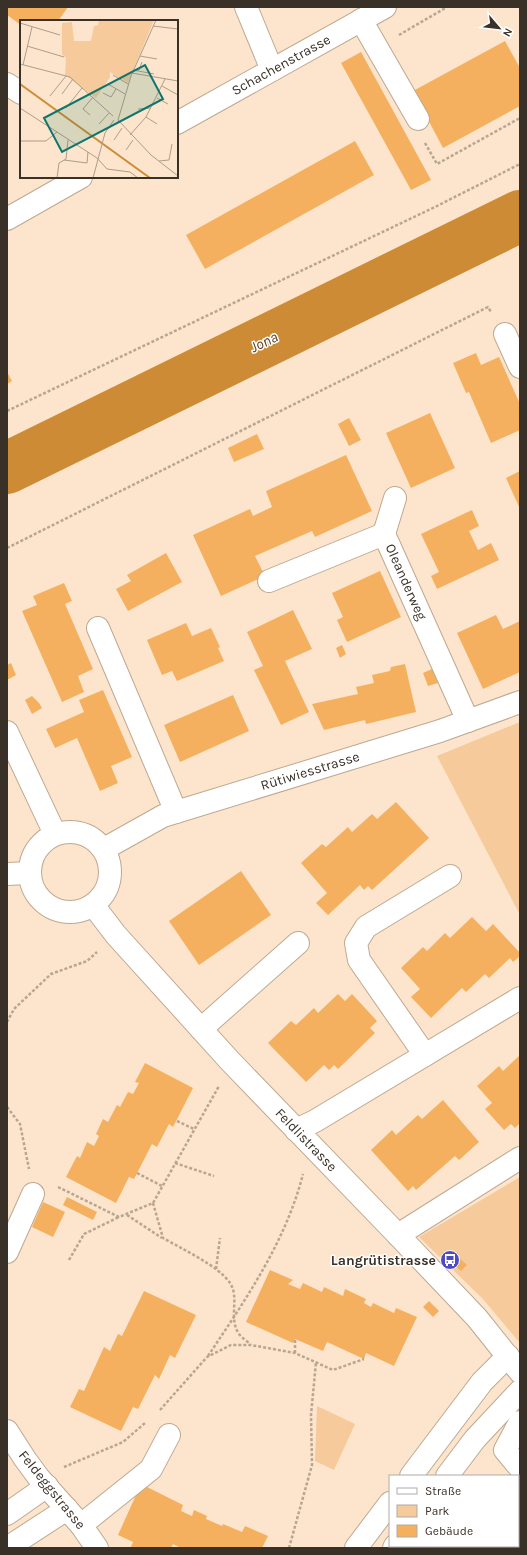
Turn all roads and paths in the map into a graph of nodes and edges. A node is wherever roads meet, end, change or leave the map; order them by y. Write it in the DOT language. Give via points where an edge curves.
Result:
graph roads {
  1 [pos="246,7"];
  2 [pos="385,7"];
  3 [pos="447,7"];
  4 [pos="361,20"];
  5 [pos="378,48"];
  6 [pos="272,70"];
  7 [pos="7,84"];
  8 [pos="20,92"];
  9 [pos="520,118"];
  10 [pos="418,119"];
  11 [pos="178,122"];
  12 [pos="520,164"];
  13 [pos="79,178"];
  14 [pos="7,219"];
  15 [pos="505,334"];
  16 [pos="520,367"];
  17 [pos="7,411"];
  18 [pos="395,498"];
  19 [pos="384,534"];
  20 [pos="7,548"];
  21 [pos="270,581"];
  22 [pos="98,628"];
  23 [pos="520,702"];
  24 [pos="468,721"];
  25 [pos="7,732"];
  26 [pos="176,812"];
  27 [pos="55,834"];
  28 [pos="104,849"];
  29 [pos="29,873"];
  30 [pos="7,874"];
  31 [pos="450,876"];
  32 [pos="93,905"];
  33 [pos="298,943"];
  34 [pos="99,951"];
  35 [pos="520,998"];
  36 [pos="7,1022"];
  37 [pos="201,1029"];
  38 [pos="425,1055"];
  39 [pos="230,1061"];
  40 [pos="7,1107"];
  41 [pos="176,1120"];
  42 [pos="194,1129"];
  43 [pos="296,1130"];
  44 [pos="520,1158"];
  45 [pos="175,1164"];
  46 [pos="304,1167"];
  47 [pos="137,1173"];
  48 [pos="214,1176"];
  49 [pos="32,1184"];
  50 [pos="162,1186"];
  51 [pos="58,1187"];
  52 [pos="153,1203"];
  53 [pos="126,1214"];
  54 [pos="119,1217"];
  55 [pos="398,1235"];
  56 [pos="162,1238"];
  57 [pos="220,1238"];
  58 [pos="7,1252"];
  59 [pos="69,1260"];
  60 [pos="216,1269"];
  61 [pos="233,1319"];
  62 [pos="295,1338"];
  63 [pos="250,1344"];
  64 [pos="295,1353"];
  65 [pos="207,1357"];
  66 [pos="364,1359"];
  67 [pos="316,1362"];
  68 [pos="514,1364"];
  69 [pos="520,1391"];
  70 [pos="154,1415"];
  71 [pos="149,1420"];
  72 [pos="520,1422"];
  73 [pos="7,1432"];
  74 [pos="169,1435"];
  75 [pos="520,1468"];
  76 [pos="412,1475"];
  77 [pos="448,1475"];
  78 [pos="43,1482"];
  79 [pos="389,1505"];
  80 [pos="67,1509"];
  81 [pos="7,1514"];
  82 [pos="81,1525"];
  83 [pos="7,1548"];
  84 [pos="97,1548"];
  85 [pos="289,1548"];
  86 [pos="356,1548"];
  1 -- 6 [label="street"];
  2 -- 4 [label="street, Schachenstrasse"];
  3 -- 5 [label="path"];
  4 -- 5 [label="street"];
  4 -- 6 [label="street, Schachenstrasse"];
  5 -- 10 [label="street"];
  6 -- 11 [label="street, Schachenstrasse"];
  7 -- 8 [label="street"];
  9 -- 10 [label="path" via="437,164 418,131"];
  12 -- 17 [label="path"];
  13 -- 14 [label="street"];
  15 -- 16 [label="street"];
  15 -- 20 [label="path" via="488,307"];
  18 -- 19 [label="street"];
  19 -- 21 [label="street, Oleanderweg"];
  19 -- 24 [label="street, Oleanderweg"];
  22 -- 26 [label="street"];
  23 -- 24 [label="street, Rütiwiesstrasse"];
  24 -- 26 [label="street, Rütiwiesstrasse"];
  25 -- 27 [label="street"];
  26 -- 28 [label="street, Rütiwiesstrasse" via="163,816"];
  27 -- 28 [label="street" via="69,831 82,833 94,839"];
  27 -- 29 [label="street" via="36,849"];
  28 -- 32 [label="street" via="111,873 102,897"];
  29 -- 30 [label="street"];
  29 -- 32 [label="street" via="32,888 40,900 51,908 66,912 80,911"];
  31 -- 38 [label="street" via="366,927 356,943 359,960"];
  32 -- 37 [label="street, Feldlistrasse" via="116,935"];
  33 -- 37 [label="street"];
  34 -- 36 [label="path" via="87,961 51,974 14,1009"];
  35 -- 38 [label="street"];
  37 -- 39 [label="street, Feldlistrasse"];
  38 -- 43 [label="street"];
  39 -- 42 [label="path" via="222,1082"];
  39 -- 43 [label="street, Feldlistrasse"];
  40 -- 49 [label="path" via="20,1124"];
  41 -- 42 [label="path"];
  42 -- 45 [label="path"];
  43 -- 55 [label="street, Feldlistrasse"];
  44 -- 55 [label="street"];
  45 -- 48 [label="path"];
  45 -- 50 [label="path"];
  46 -- 61 [label="path" via="292,1212 280,1238"];
  47 -- 50 [label="path"];
  49 -- 58 [label="street"];
  50 -- 52 [label="path"];
  51 -- 54 [label="path"];
  52 -- 53 [label="path"];
  52 -- 56 [label="path"];
  53 -- 54 [label="path"];
  53 -- 56 [label="path"];
  54 -- 59 [label="path" via="84,1234"];
  55 -- 68 [label="street, Feldlistrasse" via="477,1318"];
  56 -- 60 [label="path"];
  57 -- 60 [label="path"];
  60 -- 61 [label="path" via="230,1283 234,1298"];
  61 -- 63 [label="path" via="239,1333"];
  61 -- 65 [label="path"];
  62 -- 64 [label="path"];
  63 -- 64 [label="path"];
  63 -- 65 [label="path" via="231,1345"];
  64 -- 67 [label="path"];
  65 -- 70 [label="path"];
  66 -- 67 [label="path" via="333,1370"];
  67 -- 85 [label="path" via="311,1415 312,1465"];
  68 -- 76 [label="street" via="482,1382"];
  69 -- 77 [label="street" via="475,1439"];
  71 -- 78 [label="path" via="123,1442"];
  72 -- 75 [label="street" via="505,1450"];
  73 -- 78 [label="street, Feldeggstrasse"];
  74 -- 82 [label="street" via="151,1469"];
  78 -- 80 [label="street, Feldeggstrasse"];
  78 -- 81 [label="street"];
  79 -- 86 [label="street"];
  80 -- 82 [label="street, Feldeggstrasse"];
  80 -- 83 [label="street"];
  82 -- 84 [label="street, Feldeggstrasse"];
}
